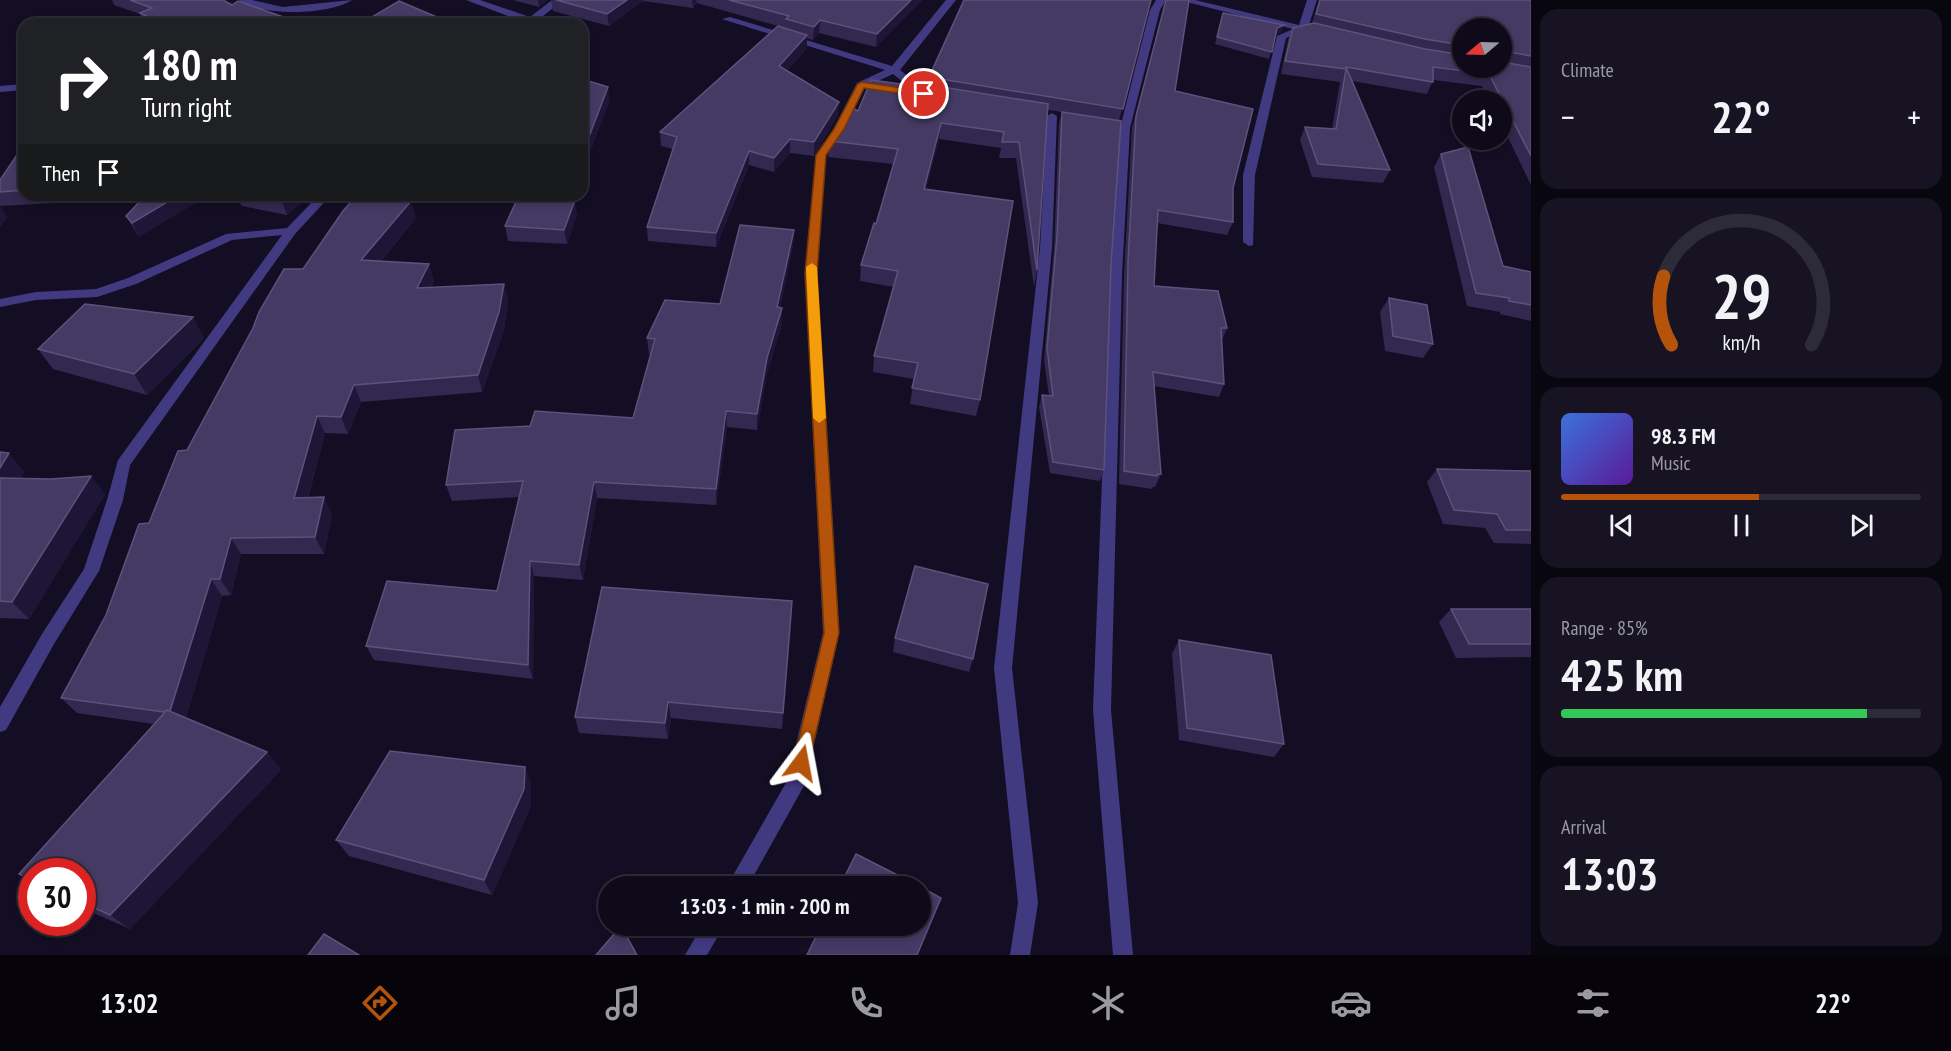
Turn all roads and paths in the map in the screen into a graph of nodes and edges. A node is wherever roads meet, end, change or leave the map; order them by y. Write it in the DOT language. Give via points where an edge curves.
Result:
graph roads {
  1 [pos="244,0"];
  2 [pos="347,0"];
  3 [pos="471,0"];
  4 [pos="558,0"];
  5 [pos="951,0"];
  6 [pos="1161,0"];
  7 [pos="1184,0"];
  8 [pos="1312,0"];
  9 [pos="518,18"];
  10 [pos="534,18"];
  11 [pos="727,19"];
  12 [pos="1303,29"];
  13 [pos="1326,34"];
  14 [pos="894,70"];
  15 [pos="861,85"];
  16 [pos="18,88"];
  17 [pos="882,88"];
  18 [pos="0,89"];
  19 [pos="903,91"];
  20 [pos="924,94"];
  21 [pos="936,96"];
  22 [pos="1052,116"];
  23 [pos="319,201"];
  24 [pos="291,231"];
  25 [pos="1250,242"];
  26 [pos="0,303"];
  27 [pos="0,724"];
  28 [pos="743,876"];
  29 [pos="707,936"];
  30 [pos="695,955"];
  31 [pos="1020,955"];
  32 [pos="1123,955"];
  1 -- 2 [label="street" via="260,8 288,11"];
  3 -- 9 [label="street"];
  4 -- 10 [label="street"];
  5 -- 14 [label="street"];
  6 -- 32 [label="street" via="1120,127 1102,710"];
  7 -- 12 [label="street"];
  8 -- 12 [label="street"];
  11 -- 14 [label="street"];
  12 -- 13 [label="street"];
  12 -- 25 [label="street" via="1282,36 1272,71 1249,175"];
  14 -- 15 [label="street"];
  14 -- 20 [label="street"];
  15 -- 17 [label="street"];
  15 -- 28 [label="street" via="821,155 811,273 831,633 796,784"];
  16 -- 18 [label="street"];
  19 -- 20 [label="street"];
  20 -- 21 [label="street"];
  22 -- 31 [label="street" via="1046,248 1003,668 1028,903"];
  23 -- 24 [label="street"];
  24 -- 26 [label="street" via="230,237 97,293 36,296"];
  24 -- 27 [label="street" via="123,465 91,571"];
  29 -- 30 [label="street"];
}
